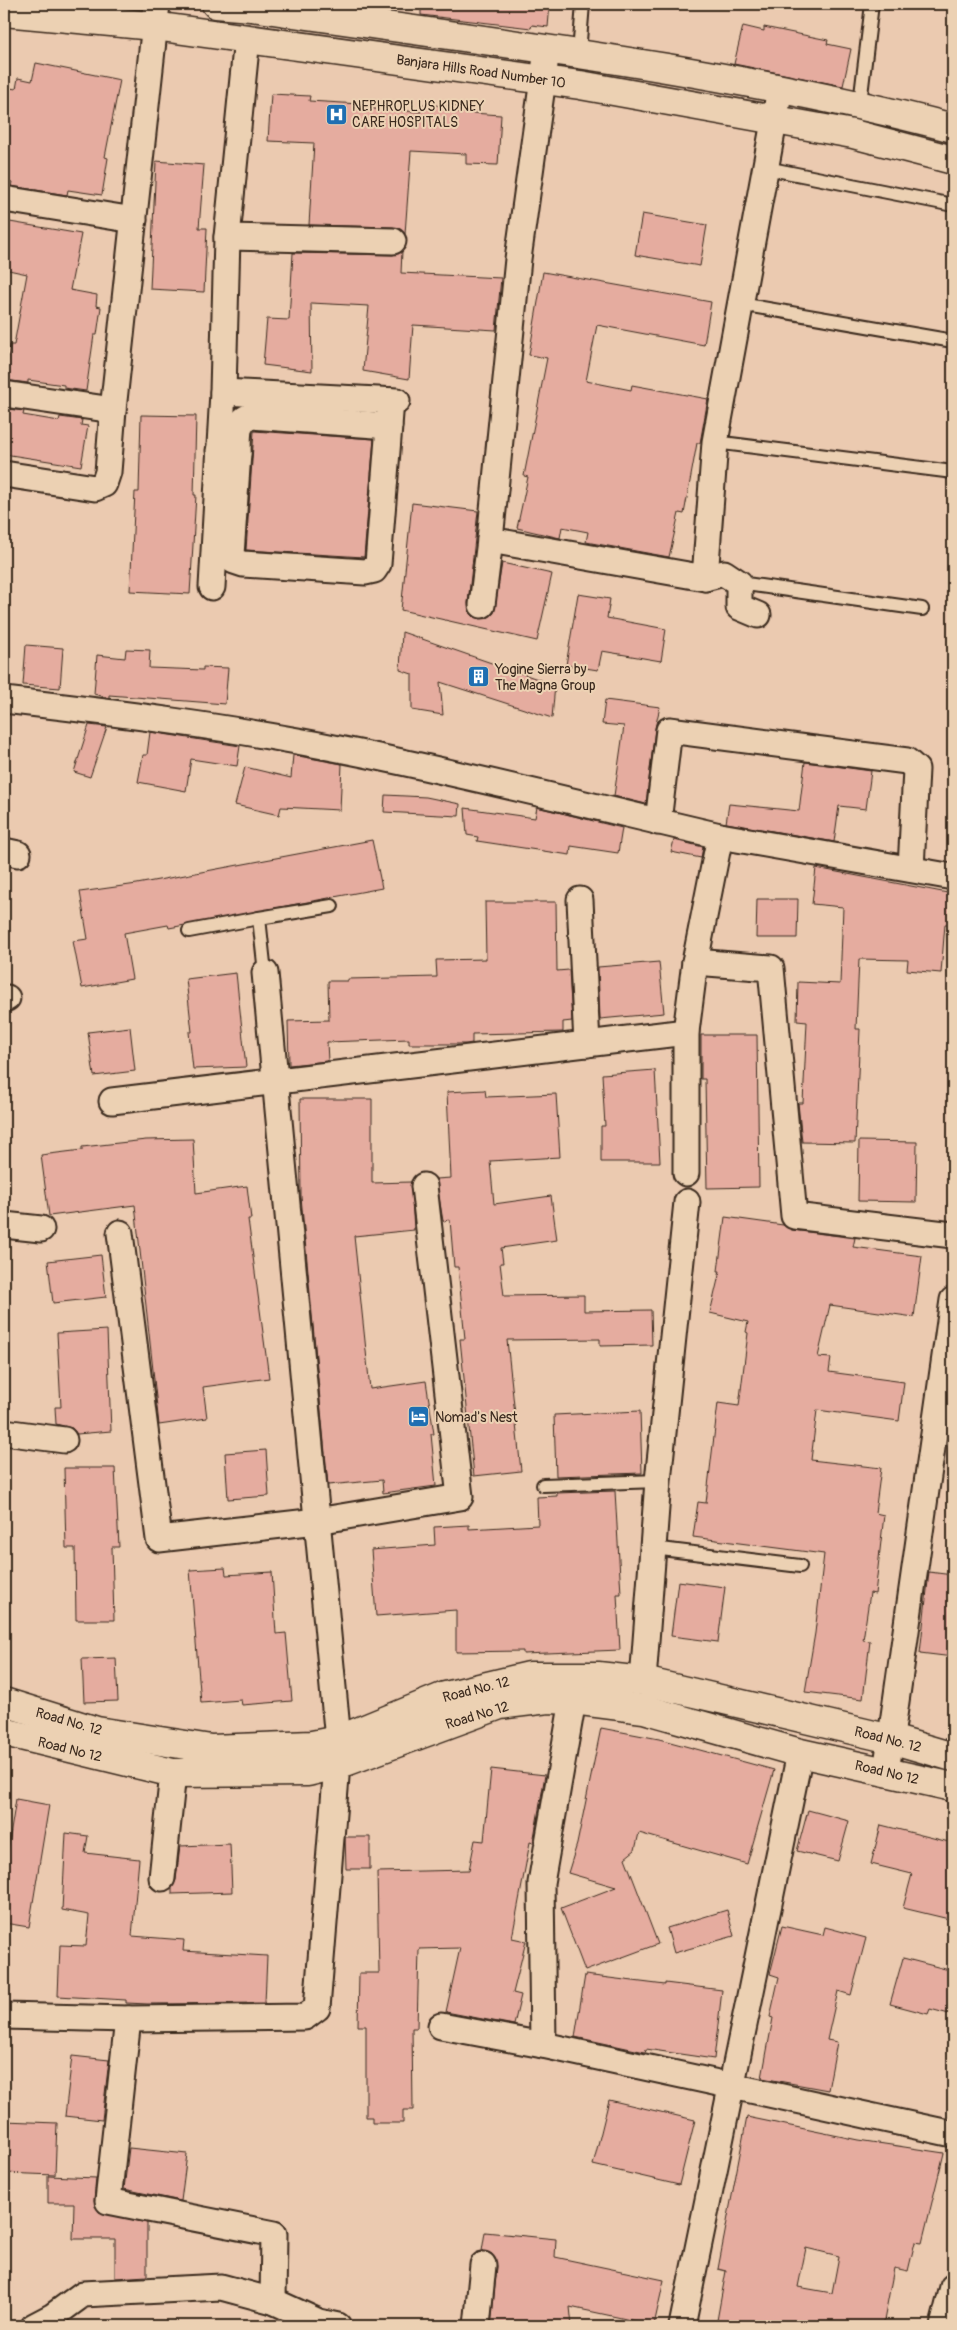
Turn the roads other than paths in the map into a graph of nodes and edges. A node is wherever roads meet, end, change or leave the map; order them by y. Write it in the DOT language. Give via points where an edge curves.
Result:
graph roads {
  1 [pos="216,4"];
  2 [pos="583,4"];
  3 [pos="872,4"];
  4 [pos="4,12"];
  5 [pos="155,15"];
  6 [pos="247,38"];
  7 [pos="547,50"];
  8 [pos="579,53"];
  9 [pos="543,79"];
  10 [pos="780,89"];
  11 [pos="860,103"];
  12 [pos="775,119"];
  13 [pos="953,128"];
  14 [pos="953,160"];
  15 [pos="766,168"];
  16 [pos="4,199"];
  17 [pos="953,205"];
  18 [pos="134,220"];
  19 [pos="227,237"];
  20 [pos="393,241"];
  21 [pos="740,304"];
  22 [pos="953,341"];
  23 [pos="223,392"];
  24 [pos="4,394"];
  25 [pos="113,410"];
  26 [pos="389,426"];
  27 [pos="715,442"];
  28 [pos="229,452"];
  29 [pos="953,472"];
  30 [pos="4,474"];
  31 [pos="490,540"];
  32 [pos="704,578"];
  33 [pos="739,583"];
  34 [pos="212,587"];
  35 [pos="482,605"];
  36 [pos="922,609"];
  37 [pos="758,615"];
  38 [pos="4,700"];
  39 [pos="658,822"];
  40 [pos="720,836"];
  41 [pos="911,869"];
  42 [pos="953,877"];
  43 [pos="580,900"];
  44 [pos="332,906"];
  45 [pos="258,918"];
  46 [pos="189,931"];
  47 [pos="695,962"];
  48 [pos="265,973"];
  49 [pos="686,1032"];
  50 [pos="588,1044"];
  51 [pos="275,1082"];
  52 [pos="112,1102"];
  53 [pos="686,1173"];
  54 [pos="424,1186"];
  55 [pos="687,1202"];
  56 [pos="4,1225"];
  57 [pos="41,1228"];
  58 [pos="120,1233"];
  59 [pos="953,1235"];
  60 [pos="953,1300"];
  61 [pos="4,1432"];
  62 [pos="64,1440"];
  63 [pos="942,1457"];
  64 [pos="658,1481"];
  65 [pos="543,1484"];
  66 [pos="317,1520"];
  67 [pos="653,1548"];
  68 [pos="800,1566"];
  69 [pos="643,1681"];
  70 [pos="573,1700"];
  71 [pos="4,1702"];
  72 [pos="4,1732"];
  73 [pos="891,1739"];
  74 [pos="338,1752"];
  75 [pos="800,1753"];
  76 [pos="953,1758"];
  77 [pos="886,1772"];
  78 [pos="172,1773"];
  79 [pos="953,1787"];
  80 [pos="162,1878"];
  81 [pos="4,2016"];
  82 [pos="128,2019"];
  83 [pos="441,2026"];
  84 [pos="543,2045"];
  85 [pos="732,2086"];
  86 [pos="953,2134"];
  87 [pos="483,2265"];
  88 [pos="953,2287"];
  89 [pos="273,2301"];
  90 [pos="325,2325"];
  91 [pos="34,2326"];
  92 [pos="477,2326"];
  93 [pos="682,2326"];
  94 [pos="943,2326"];
  1 -- 7 [label="main road"];
  2 -- 8 [label="lane"];
  3 -- 11 [label="lane"];
  4 -- 5 [label="main road, Banjara Hills Road Number 10"];
  5 -- 6 [label="main road, Banjara Hills Road Number 10"];
  5 -- 18 [label="street"];
  6 -- 9 [label="main road, Banjara Hills Road Number 10"];
  6 -- 19 [label="street"];
  7 -- 8 [label="main road"];
  7 -- 9 [label="street"];
  8 -- 10 [label="main road"];
  9 -- 12 [label="main road, Banjara Hills Road Number 10"];
  9 -- 31 [label="street" via="518,259"];
  10 -- 11 [label="main road"];
  10 -- 12 [label="street"];
  11 -- 13 [label="main road"];
  12 -- 14 [label="main road, Banjara Hills Road Number 10" via="853,134"];
  12 -- 15 [label="street"];
  15 -- 17 [label="lane"];
  15 -- 21 [label="street"];
  16 -- 18 [label="street"];
  18 -- 25 [label="street"];
  19 -- 20 [label="street"];
  19 -- 23 [label="street"];
  21 -- 22 [label="lane"];
  21 -- 27 [label="street"];
  23 -- 26 [label="street" via="394,401"];
  23 -- 28 [label="street"];
  24 -- 25 [label="street"];
  25 -- 30 [label="street" via="108,472 104,484 95,488"];
  26 -- 28 [label="street" via="252,416 244,418 240,424"];
  26 -- 28 [label="street" via="378,564 374,570 365,572 234,561 231,555"];
  27 -- 29 [label="lane"];
  27 -- 32 [label="street"];
  28 -- 34 [label="street"];
  31 -- 32 [label="street"];
  31 -- 35 [label="street"];
  32 -- 33 [label="street" via="724,573"];
  33 -- 36 [label="lane"];
  33 -- 37 [label="street" via="740,607"];
  38 -- 39 [label="street" via="145,716 307,743"];
  39 -- 40 [label="street"];
  39 -- 41 [label="street" via="669,730 907,761 916,769"];
  40 -- 41 [label="street"];
  40 -- 47 [label="street"];
  41 -- 42 [label="street"];
  43 -- 50 [label="street"];
  44 -- 45 [label="lane"];
  45 -- 46 [label="lane"];
  45 -- 48 [label="lane"];
  47 -- 49 [label="street"];
  47 -- 59 [label="street" via="771,968 794,1216"];
  48 -- 51 [label="street"];
  49 -- 50 [label="street"];
  49 -- 53 [label="street"];
  50 -- 51 [label="street"];
  51 -- 52 [label="street"];
  51 -- 66 [label="street"];
  54 -- 66 [label="street" via="460,1497"];
  55 -- 64 [label="street"];
  56 -- 57 [label="street"];
  58 -- 66 [label="street" via="160,1538"];
  60 -- 63 [label="street"];
  61 -- 62 [label="street"];
  63 -- 73 [label="street"];
  64 -- 65 [label="lane"];
  64 -- 67 [label="street"];
  66 -- 74 [label="street"];
  67 -- 68 [label="lane"];
  67 -- 69 [label="street"];
  69 -- 73 [label="main road, Road No. 12"];
  69 -- 74 [label="main road, Road No. 12" via="598,1676 529,1676 445,1696"];
  70 -- 74 [label="main road, Road No 12" via="500,1704"];
  70 -- 75 [label="main road, Road No 12" via="644,1709"];
  70 -- 84 [label="street" via="541,1883"];
  71 -- 74 [label="main road, Road No. 12" via="97,1731 211,1749 312,1744"];
  72 -- 78 [label="main road, Road No 12"];
  73 -- 76 [label="main road, Road No. 12"];
  73 -- 77 [label="street"];
  74 -- 78 [label="main road, Road No 12" via="308,1772"];
  74 -- 82 [label="street" via="317,2008 305,2017"];
  75 -- 77 [label="main road, Road No 12"];
  75 -- 85 [label="street"];
  77 -- 79 [label="main road, Road No 12"];
  78 -- 80 [label="street"];
  81 -- 82 [label="street"];
  82 -- 89 [label="street" via="108,2201 274,2234"];
  83 -- 84 [label="street"];
  84 -- 85 [label="street"];
  85 -- 86 [label="street"];
  85 -- 93 [label="street"];
  87 -- 92 [label="street"];
  88 -- 94 [label="street"];
  89 -- 90 [label="street"];
  89 -- 91 [label="street" via="221,2287 83,2294"];
}
